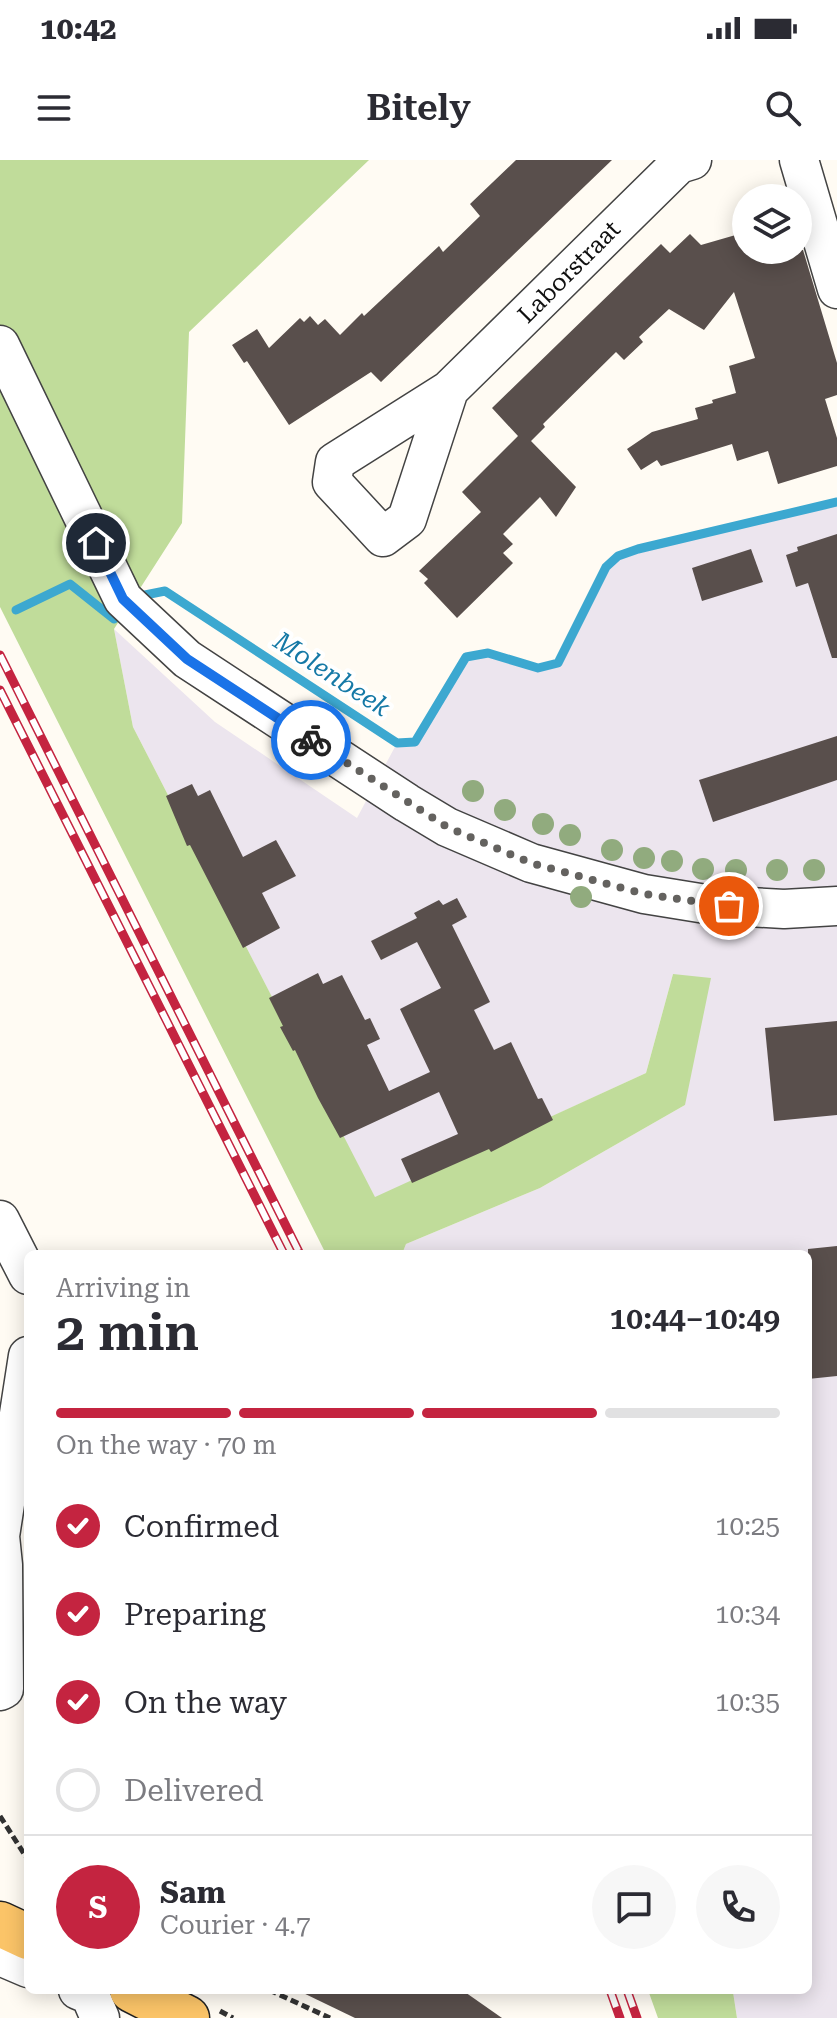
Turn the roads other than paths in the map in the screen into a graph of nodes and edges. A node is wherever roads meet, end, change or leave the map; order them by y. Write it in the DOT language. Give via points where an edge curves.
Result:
graph roads {
  1 [pos="692,160"];
  2 [pos="799,160"];
  3 [pos="837,289"];
  4 [pos="0,345"];
  5 [pos="449,390"];
  6 [pos="837,906"];
  7 [pos="0,1220"];
  8 [pos="24,1267"];
  9 [pos="24,1382"];
  10 [pos="0,1691"];
  11 [pos="0,1924"];
  12 [pos="24,1935"];
  13 [pos="0,1956"];
  14 [pos="24,1966"];
  15 [pos="88,1994"];
  16 [pos="140,1994"];
  17 [pos="100,2018"];
  18 [pos="187,2018"];
  1 -- 5 [label="street, Laborstraat" via="679,164"];
  2 -- 3 [label="street"];
  4 -- 6 [label="street" via="123,599 187,659 447,827 531,863 644,894 712,905"];
  7 -- 8 [label="street"];
  9 -- 10 [label="street" via="0,1536"];
  11 -- 12 [label="main road"];
  13 -- 14 [label="street"];
  15 -- 17 [label="street"];
  16 -- 18 [label="main road"];
}
